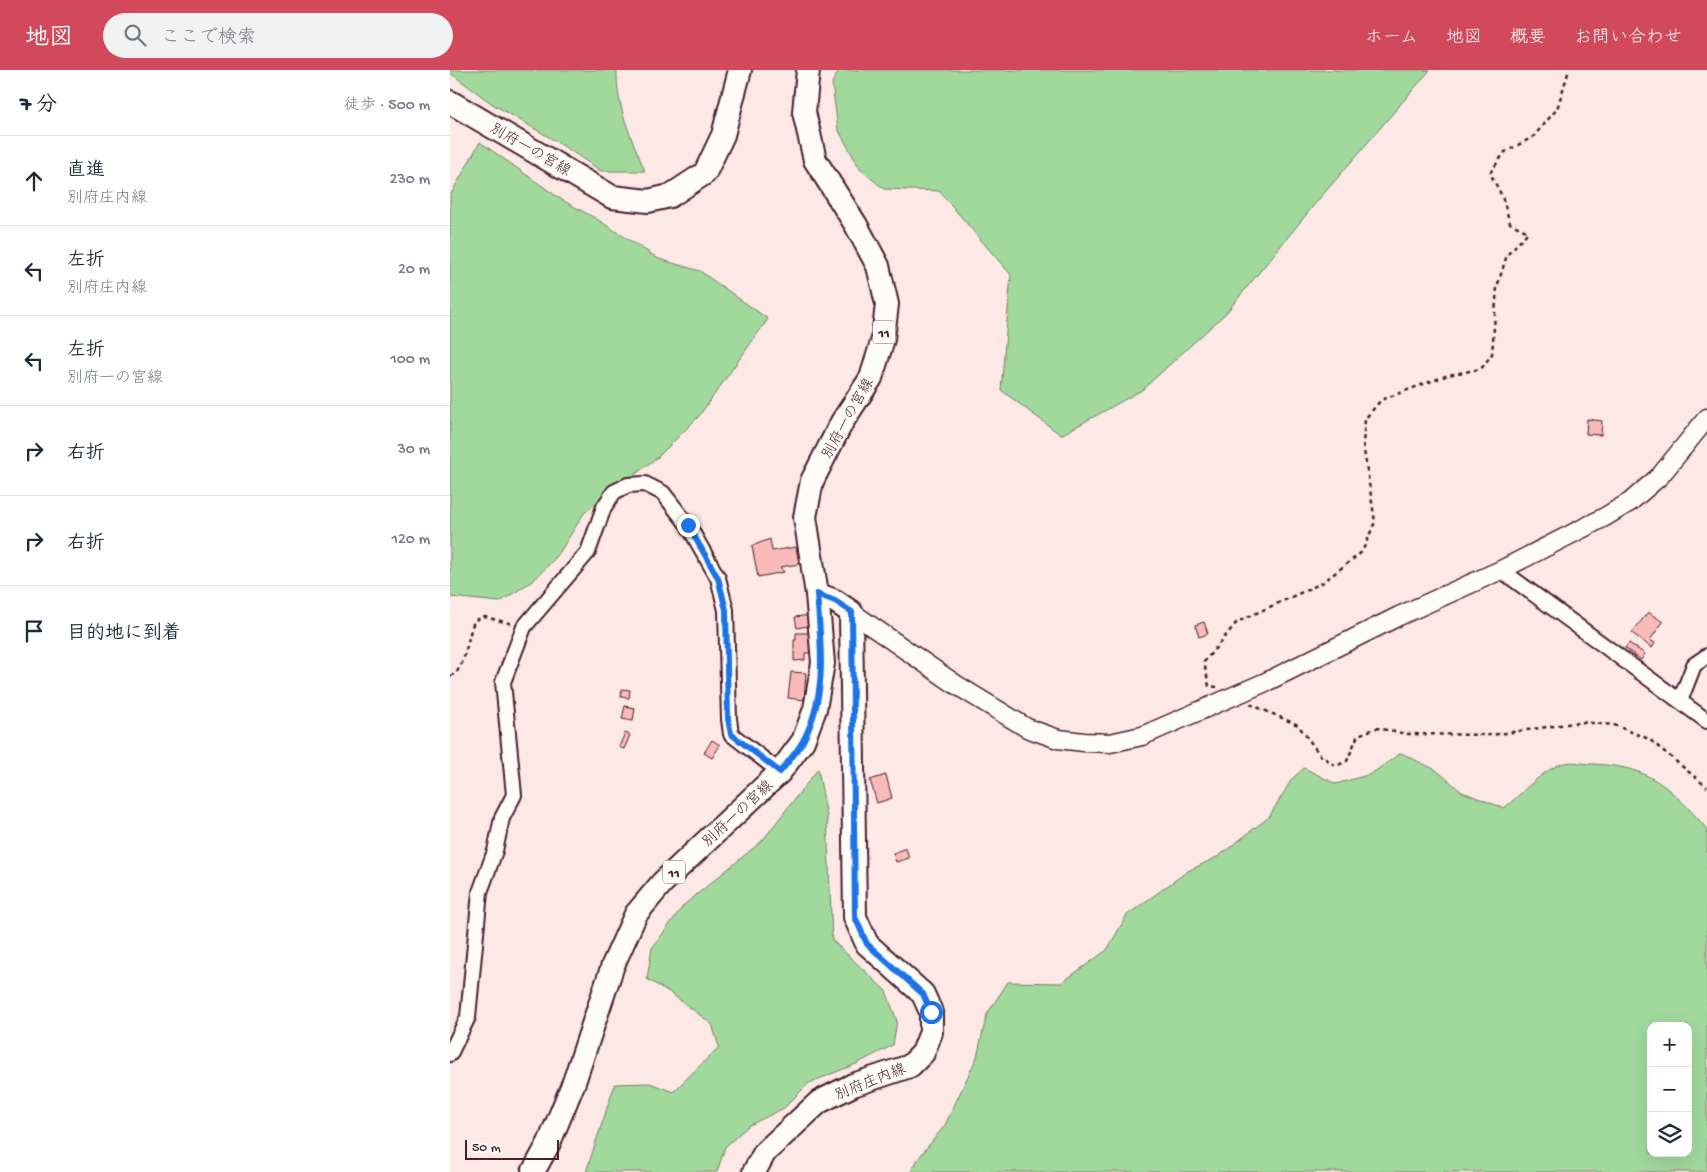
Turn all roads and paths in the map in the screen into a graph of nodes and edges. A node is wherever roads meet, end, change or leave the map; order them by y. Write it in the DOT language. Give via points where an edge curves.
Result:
graph roads {
  1 [pos="740,70"];
  2 [pos="808,70"];
  3 [pos="1569,70"];
  4 [pos="450,102"];
  5 [pos="1707,418"];
  6 [pos="1501,570"];
  7 [pos="817,594"];
  8 [pos="852,612"];
  9 [pos="524,627"];
  10 [pos="1707,656"];
  11 [pos="450,676"];
  12 [pos="1235,696"];
  13 [pos="1680,701"];
  14 [pos="1707,721"];
  15 [pos="780,772"];
  16 [pos="1707,787"];
  17 [pos="450,1054"];
  18 [pos="533,1172"];
  19 [pos="754,1172"];
  1 -- 4 [label="main road, 別府一の宮線" via="723,136 705,173 670,196 648,201 612,197"];
  2 -- 7 [label="main road, 別府一の宮線 / 11" via="804,112 815,160 856,224 878,266 887,304 883,339 871,378 842,422 812,481 805,518"];
  3 -- 12 [label="path" via="1557,109 1533,137 1504,152 1490,173 1502,196 1510,223 1528,232 1507,255 1497,286 1492,354 1481,369 1448,375 1381,400 1365,419 1363,444 1374,522 1362,552 1322,583 1237,622 1217,644 1204,662 1209,686 1226,688"];
  5 -- 6 [label="street" via="1660,476 1630,502"];
  6 -- 12 [label="street"];
  6 -- 13 [label="street"];
  7 -- 8 [label="main road"];
  7 -- 15 [label="main road, 別府一の宮線 / 11" via="823,663 815,709 803,741"];
  8 -- 12 [label="street" via="955,684 1027,728 1058,739 1110,743 1142,736"];
  8 -- 19 [label="main road, 別府庄内線" via="855,917 867,944 923,994 931,1012 931,1032 923,1053 910,1066 853,1084 819,1102 765,1152"];
  9 -- 11 [label="path" via="485,617 475,620 463,660 458,671"];
  9 -- 15 [label="street" via="588,552 604,507 614,492 628,485 645,484 663,493 688,525 718,578 726,610 731,734"];
  9 -- 17 [label="street" via="503,682 514,795 502,818 495,851 480,892 468,1017"];
  10 -- 13 [label="street" via="1694,665"];
  12 -- 16 [label="path" via="1298,725 1320,755 1336,766 1347,761 1358,735 1377,728 1406,734 1492,735 1581,722 1614,725 1648,739"];
  13 -- 14 [label="street"];
  15 -- 18 [label="main road, 別府一の宮線 / 11" via="662,883 636,914 612,965 574,1082 549,1143"];
}
